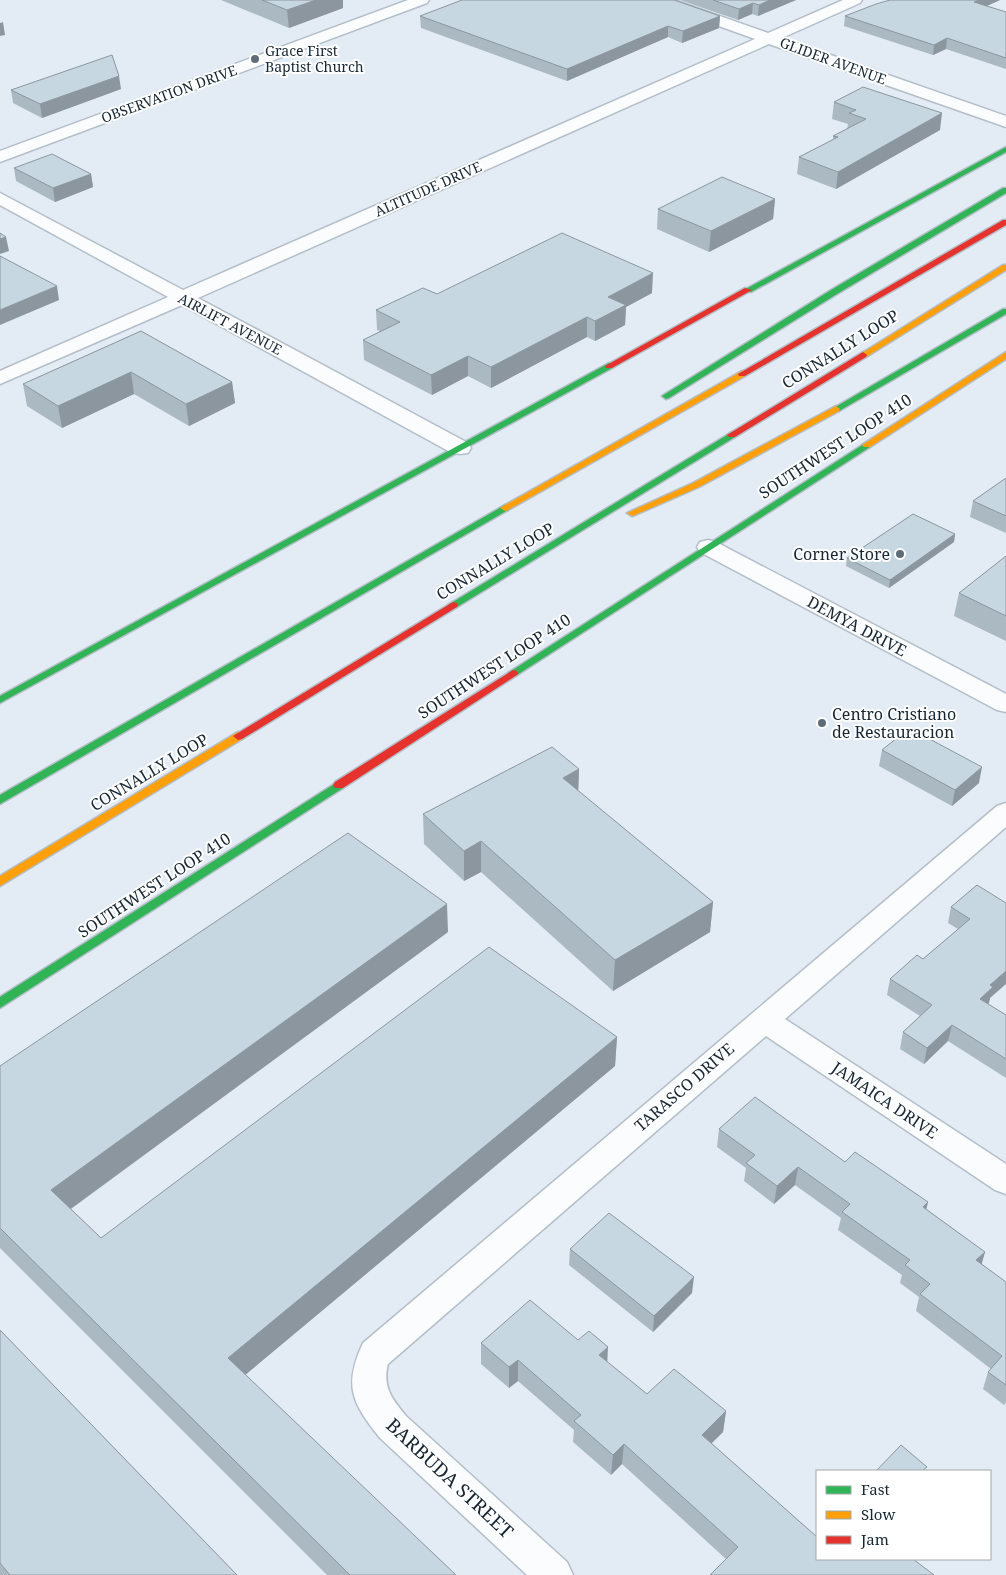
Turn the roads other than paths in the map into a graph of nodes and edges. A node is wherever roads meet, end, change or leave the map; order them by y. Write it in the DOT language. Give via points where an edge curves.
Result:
graph roads {
  1 [pos="422,0"];
  2 [pos="660,0"];
  3 [pos="855,0"];
  4 [pos="770,38"];
  5 [pos="1006,122"];
  6 [pos="1006,149"];
  7 [pos="0,157"];
  8 [pos="1006,190"];
  9 [pos="0,198"];
  10 [pos="1006,222"];
  11 [pos="1006,267"];
  12 [pos="181,297"];
  13 [pos="1006,311"];
  14 [pos="1006,355"];
  15 [pos="0,378"];
  16 [pos="660,400"];
  17 [pos="587,447"];
  18 [pos="460,448"];
  19 [pos="558,477"];
  20 [pos="708,547"];
  21 [pos="532,558"];
  22 [pos="0,700"];
  23 [pos="1006,704"];
  24 [pos="0,800"];
  25 [pos="1006,812"];
  26 [pos="0,882"];
  27 [pos="0,1003"];
  28 [pos="764,1019"];
  29 [pos="1006,1181"];
  30 [pos="368,1368"];
  31 [pos="554,1575"];
  1 -- 7 [label="street, OBSERVATION DRIVE"];
  2 -- 4 [label="street, GLIDER AVENUE"];
  3 -- 4 [label="street, ALTITUDE DRIVE"];
  4 -- 5 [label="street, GLIDER AVENUE"];
  4 -- 12 [label="street, ALTITUDE DRIVE"];
  6 -- 18 [label="main road"];
  8 -- 16 [label="main road"];
  9 -- 12 [label="street, AIRLIFT AVENUE"];
  10 -- 19 [label="main road, CONNALLY LOOP"];
  11 -- 21 [label="main road, CONNALLY LOOP"];
  12 -- 15 [label="street, ALTITUDE DRIVE"];
  12 -- 18 [label="street, AIRLIFT AVENUE"];
  13 -- 21 [label="main road" via="696,485"];
  14 -- 20 [label="main road, SOUTHWEST LOOP 410"];
  17 -- 19 [label="main road"];
  18 -- 22 [label="main road"];
  19 -- 24 [label="main road, CONNALLY LOOP"];
  20 -- 23 [label="street, DEMYA DRIVE"];
  20 -- 27 [label="main road, SOUTHWEST LOOP 410"];
  21 -- 26 [label="main road, CONNALLY LOOP"];
  25 -- 28 [label="street, TARASCO DRIVE"];
  28 -- 29 [label="street, JAMAICA DRIVE"];
  28 -- 30 [label="street, TARASCO DRIVE" via="390,1340 375,1354"];
  30 -- 31 [label="street, BARBUDA STREET" via="368,1385 375,1406 393,1428"];
}
